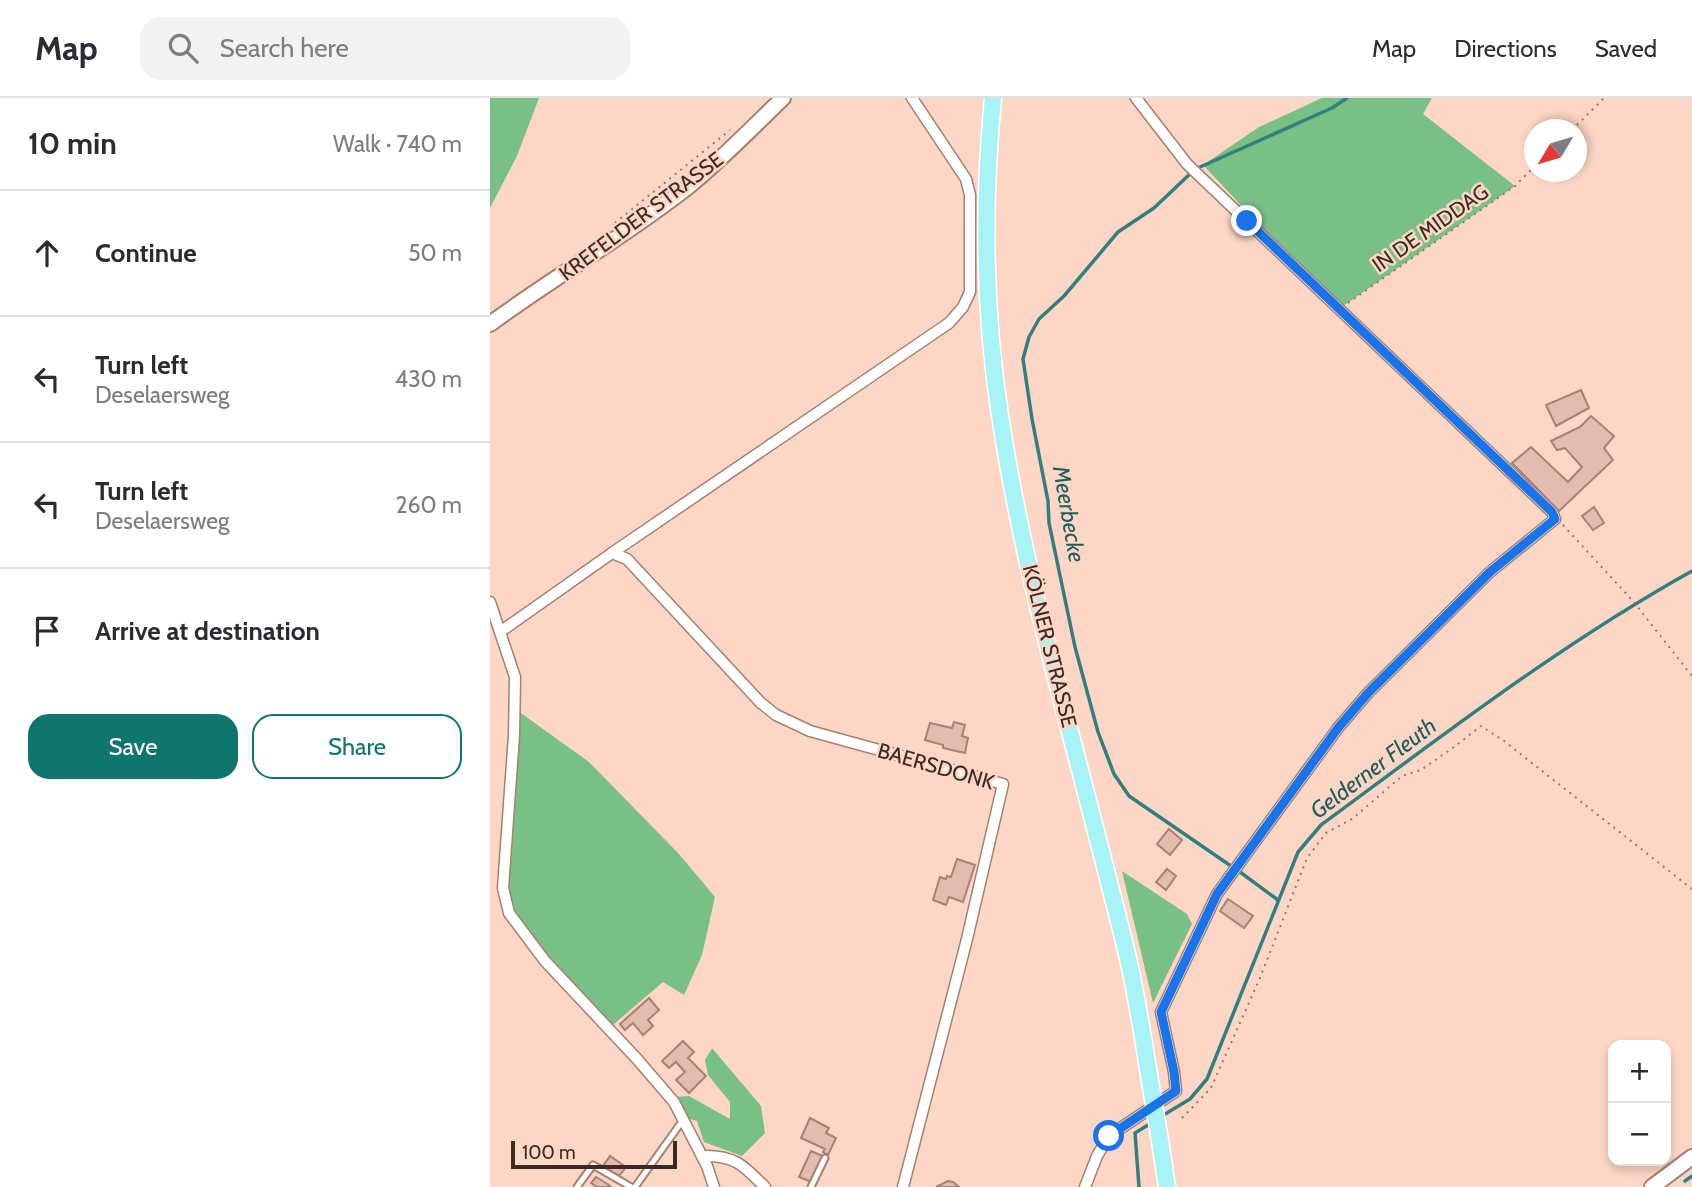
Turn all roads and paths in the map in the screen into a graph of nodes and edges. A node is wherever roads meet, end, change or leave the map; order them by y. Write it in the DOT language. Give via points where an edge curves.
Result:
graph roads {
  1 [pos="783,98"];
  2 [pos="912,98"];
  3 [pos="993,98"];
  4 [pos="1136,98"];
  5 [pos="1604,98"];
  6 [pos="1583,119"];
  7 [pos="731,130"];
  8 [pos="1524,177"];
  9 [pos="606,230"];
  10 [pos="1339,309"];
  11 [pos="490,324"];
  12 [pos="1555,519"];
  13 [pos="612,553"];
  14 [pos="490,602"];
  15 [pos="500,632"];
  16 [pos="1692,676"];
  17 [pos="1692,890"];
  18 [pos="1182,1118"];
  19 [pos="683,1120"];
  20 [pos="702,1156"];
  21 [pos="1692,1157"];
  22 [pos="825,1158"];
  23 [pos="577,1187"];
  24 [pos="633,1187"];
  25 [pos="715,1187"];
  26 [pos="765,1187"];
  27 [pos="811,1187"];
  28 [pos="903,1187"];
  29 [pos="1085,1187"];
  30 [pos="1167,1187"];
  31 [pos="1652,1187"];
  1 -- 11 [label="main road, KREFELDER STRASSE" via="689,186"];
  2 -- 13 [label="street" via="967,179 970,292 963,307 949,323"];
  3 -- 30 [label="main road, KÖLNER STRASSE, bridge" via="988,258 999,413 1038,600 1130,967"];
  4 -- 10 [label="street" via="1187,164"];
  5 -- 6 [label="path"];
  7 -- 9 [label="path"];
  8 -- 10 [label="path, IN DE MIDDAG"];
  10 -- 12 [label="street"];
  12 -- 16 [label="path" via="1632,600"];
  12 -- 29 [label="street" via="1490,572 1368,693 1217,894 1161,1012 1176,1091 1109,1136"];
  13 -- 15 [label="street"];
  13 -- 28 [label="street, BAERSDONK" via="627,559 775,715 810,731 1003,783"];
  14 -- 15 [label="street"];
  15 -- 19 [label="street" via="515,677 503,888 509,913 545,961 674,1102"];
  17 -- 18 [label="path" via="1481,726 1420,770 1402,776 1352,819 1326,834 1307,858 1211,1088"];
  19 -- 20 [label="street"];
  19 -- 24 [label="lane"];
  20 -- 25 [label="street"];
  20 -- 26 [label="street" via="739,1161"];
  21 -- 31 [label="main road"];
  22 -- 27 [label="lane"];
  23 -- 24 [label="lane" via="593,1165"];
}
